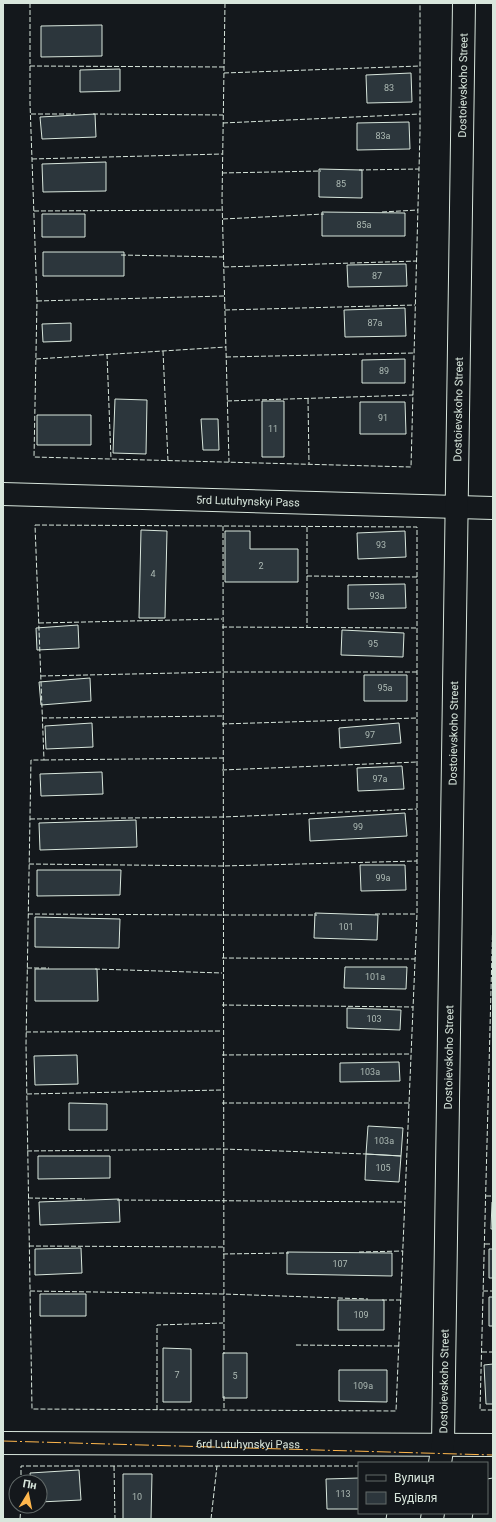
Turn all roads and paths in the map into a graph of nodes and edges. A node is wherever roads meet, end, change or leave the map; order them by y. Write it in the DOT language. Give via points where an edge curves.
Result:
graph roads {
  1 [pos="464,3"];
  2 [pos="3,494"];
  3 [pos="458,508"];
  4 [pos="493,508"];
  5 [pos="3,1443"];
  6 [pos="493,1445"];
  7 [pos="442,1454"];
  1 -- 3 [label="street, Dostoievskoho Street"];
  2 -- 3 [label="street, 5rd Lutuhynskyi Pass"];
  3 -- 4 [label="street, 5rd Lutuhynskyi Pass"];
  3 -- 7 [label="street, Dostoievskoho Street"];
  5 -- 7 [label="street, 6rd Lutuhynskyi Pass"];
  6 -- 7 [label="street, 6rd Lutuhynskyi Pass"];
}
